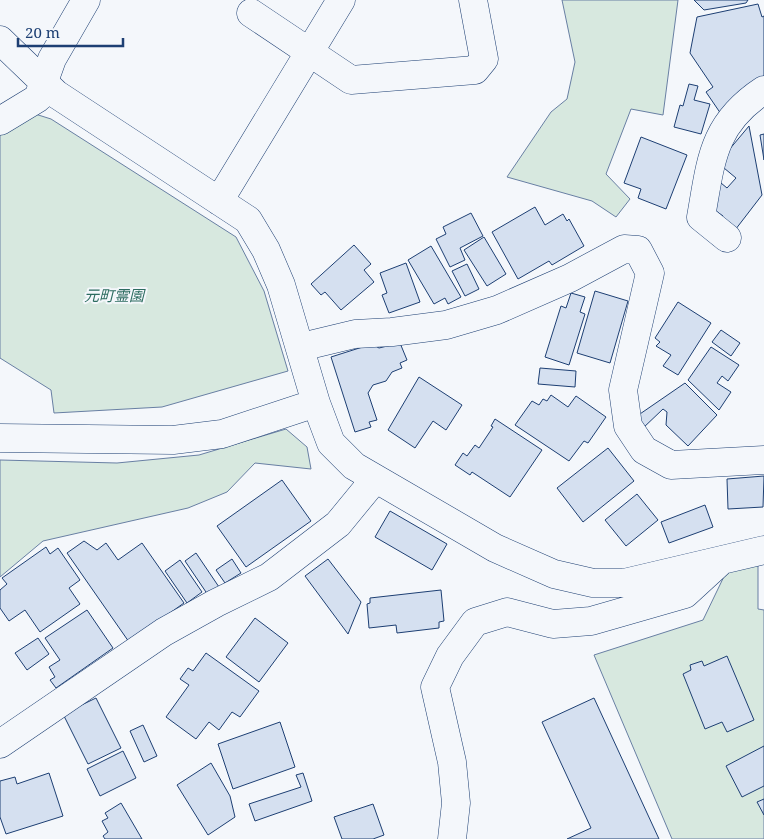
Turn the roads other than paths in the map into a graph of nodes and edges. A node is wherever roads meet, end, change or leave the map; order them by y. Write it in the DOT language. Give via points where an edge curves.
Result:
graph roads {
  1 [pos="86,0"];
  2 [pos="341,0"];
  3 [pos="473,0"];
  4 [pos="251,13"];
  5 [pos="0,40"];
  6 [pos="310,52"];
  7 [pos="45,82"];
  8 [pos="764,90"];
  9 [pos="0,121"];
  10 [pos="218,201"];
  11 [pos="727,238"];
  12 [pos="301,347"];
  13 [pos="316,403"];
  14 [pos="0,438"];
  15 [pos="764,460"];
  16 [pos="374,479"];
  17 [pos="764,550"];
  18 [pos="724,559"];
  19 [pos="0,744"];
  20 [pos="452,839"];
  1 -- 7 [label="street" via="52,59"];
  2 -- 6 [label="street"];
  3 -- 6 [label="street" via="484,59 475,70 352,80"];
  4 -- 6 [label="street"];
  5 -- 7 [label="street"];
  6 -- 10 [label="street"];
  7 -- 9 [label="street" via="38,98"];
  7 -- 10 [label="street" via="56,94"];
  8 -- 11 [label="street" via="744,103 731,117 712,159 701,217"];
  10 -- 12 [label="street" via="248,220 266,250"];
  12 -- 13 [label="street"];
  12 -- 15 [label="street" via="355,334 446,325 497,310 570,278 624,249 638,250 650,273 624,390 628,426 644,450 670,465"];
  13 -- 14 [label="street" via="222,434 173,440"];
  13 -- 16 [label="street" via="331,443 354,466"];
  16 -- 18 [label="street" via="495,548 554,574 593,583 624,582"];
  16 -- 19 [label="street" via="338,524 269,577 164,632"];
  17 -- 18 [label="street"];
  18 -- 20 [label="street" via="685,594 591,621 553,624 507,612 475,622 450,656 435,687 452,762 456,803"];
}
